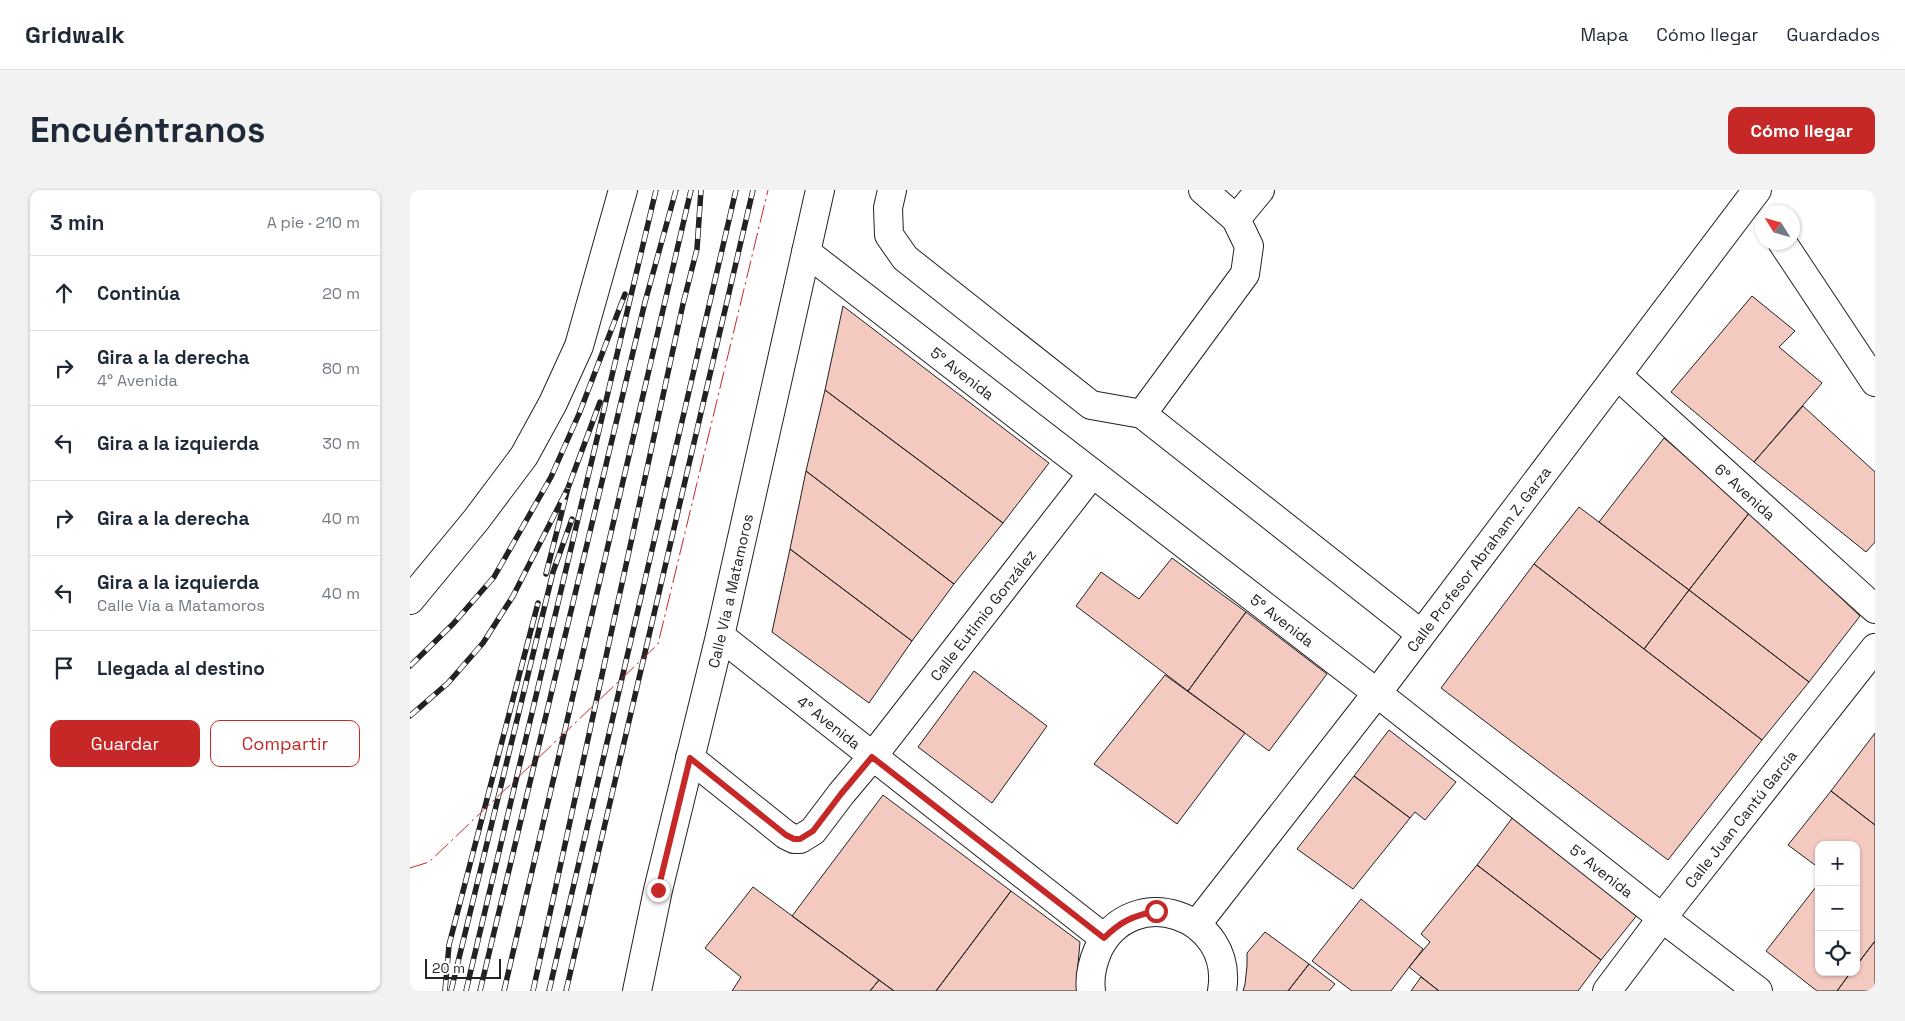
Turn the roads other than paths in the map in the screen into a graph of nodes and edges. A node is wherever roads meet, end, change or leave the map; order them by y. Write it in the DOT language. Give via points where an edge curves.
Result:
graph roads {
  1 [pos="623,190"];
  2 [pos="820,190"];
  3 [pos="892,190"];
  4 [pos="1203,190"];
  5 [pos="1260,190"];
  6 [pos="1755,198"];
  7 [pos="1236,219"];
  8 [pos="1787,250"];
  9 [pos="806,252"];
  10 [pos="1618,376"];
  11 [pos="1875,382"];
  12 [pos="1142,414"];
  13 [pos="1092,474"];
  14 [pos="410,600"];
  15 [pos="1875,608"];
  16 [pos="1421,634"];
  17 [pos="720,636"];
  18 [pos="1875,648"];
  19 [pos="1377,692"];
  20 [pos="872,757"];
  21 [pos="690,758"];
  22 [pos="1662,918"];
  23 [pos="1197,924"];
  24 [pos="1104,938"];
  25 [pos="637,991"];
  26 [pos="1091,991"];
  27 [pos="1222,991"];
  28 [pos="1607,991"];
  29 [pos="1758,991"];
  1 -- 14 [label="street" via="579,346 553,404 524,456"];
  2 -- 9 [label="street, Calle Vía a Matamoros"];
  3 -- 12 [label="street" via="888,208 890,235 905,258 1091,405"];
  4 -- 7 [label="street"];
  5 -- 7 [label="street"];
  6 -- 10 [label="street, Calle Profesor Abraham Z. Garza"];
  7 -- 12 [label="street" via="1249,246 1245,274"];
  8 -- 11 [label="street"];
  9 -- 13 [label="street, 5° Avenida"];
  9 -- 17 [label="street, Calle Vía a Matamoros"];
  10 -- 15 [label="street, 6° Avenida"];
  10 -- 16 [label="street, Calle Profesor Abraham Z. Garza"];
  12 -- 16 [label="street"];
  13 -- 19 [label="street, 5° Avenida"];
  13 -- 20 [label="street, Calle Eutimio González"];
  16 -- 19 [label="street, Calle Profesor Abraham Z. Garza"];
  17 -- 20 [label="street, 4° Avenida"];
  17 -- 21 [label="street, Calle Vía a Matamoros"];
  18 -- 22 [label="street, Calle Juan Cantú García"];
  19 -- 22 [label="street, 5° Avenida"];
  19 -- 23 [label="street, Calle Profesor Abraham Z. Garza"];
  20 -- 21 [label="street, Calle Eutimio González" via="813,831 800,839 786,835"];
  20 -- 24 [label="street, 4° Avenida"];
  21 -- 25 [label="street, Calle Vía a Matamoros"];
  22 -- 28 [label="street, Calle Juan Cantú García"];
  22 -- 29 [label="street, 5° Avenida"];
  23 -- 24 [label="street" via="1178,915 1156,911 1135,916 1116,926"];
  23 -- 27 [label="street" via="1212,939 1221,958"];
  24 -- 26 [label="street" via="1091,965"];
}
